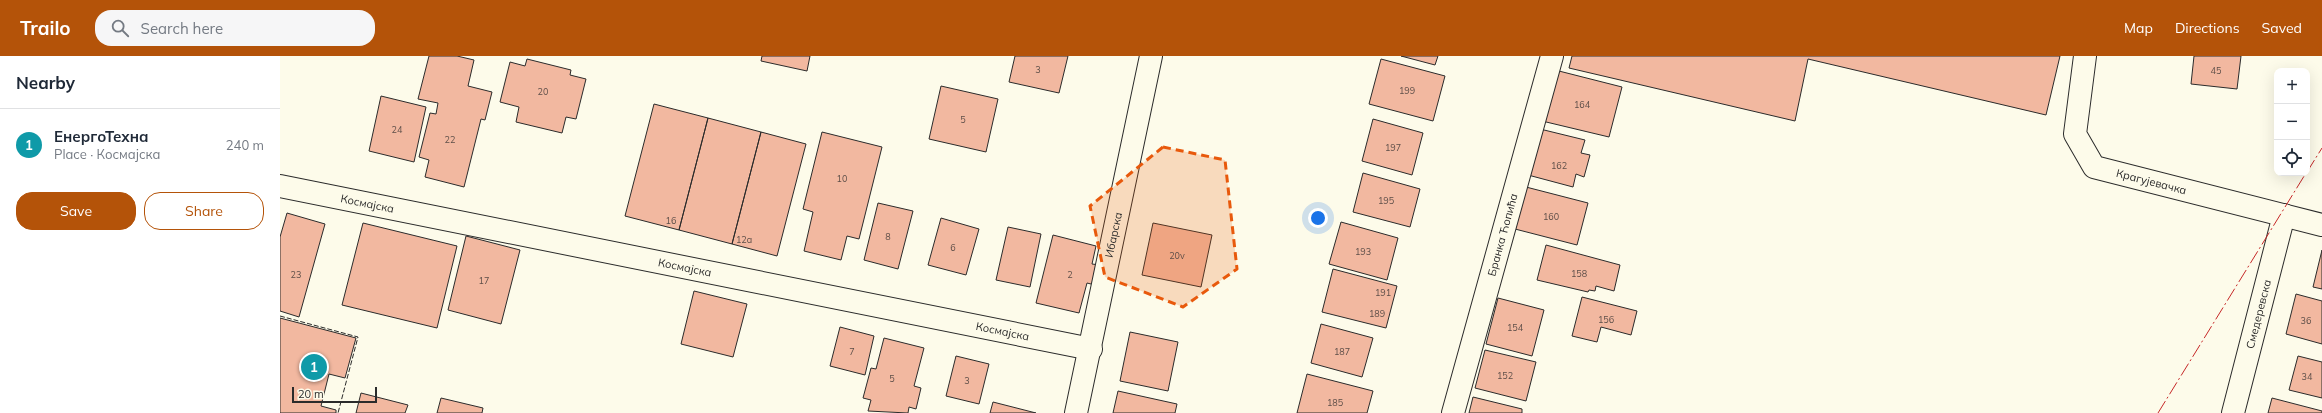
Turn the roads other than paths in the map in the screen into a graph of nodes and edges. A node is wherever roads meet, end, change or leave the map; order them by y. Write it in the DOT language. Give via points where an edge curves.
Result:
graph roads {
  1 [pos="1151,56"];
  2 [pos="1552,56"];
  3 [pos="2085,56"];
  4 [pos="280,186"];
  5 [pos="2284,215"];
  6 [pos="2322,225"];
  7 [pos="1091,349"];
  8 [pos="1076,413"];
  9 [pos="1453,413"];
  10 [pos="2233,413"];
  1 -- 7 [label="street, Ибарска"];
  2 -- 9 [label="street, Бранка Ћопића"];
  3 -- 5 [label="street, Крагујевачка" via="2075,134 2094,167"];
  4 -- 7 [label="street, Космајска"];
  5 -- 6 [label="street, Крагујевачка"];
  5 -- 10 [label="street, Смедеревска"];
  7 -- 8 [label="street, Ибарска"];
}
